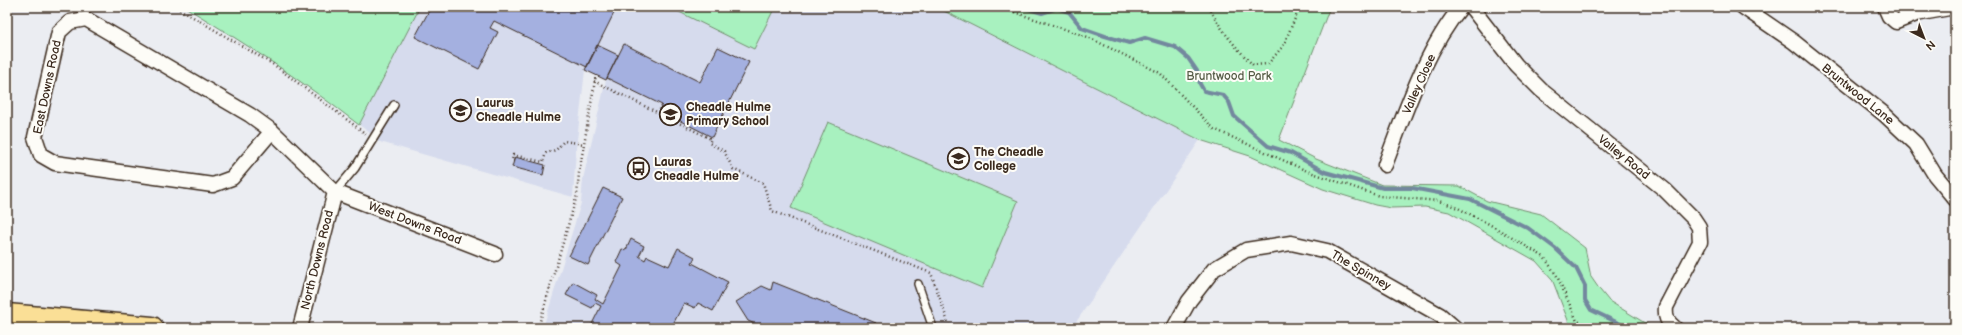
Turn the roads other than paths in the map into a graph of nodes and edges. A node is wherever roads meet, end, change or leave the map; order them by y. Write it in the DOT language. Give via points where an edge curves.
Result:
graph roads {
  1 [pos="1461,7"];
  2 [pos="1471,7"];
  3 [pos="1743,7"];
  4 [pos="1885,7"];
  5 [pos="1955,8"];
  6 [pos="394,105"];
  7 [pos="272,131"];
  8 [pos="1384,165"];
  9 [pos="335,192"];
  10 [pos="1955,199"];
  11 [pos="494,254"];
  12 [pos="918,284"];
  13 [pos="7,314"];
  14 [pos="57,324"];
  15 [pos="152,328"];
  16 [pos="300,328"];
  17 [pos="933,328"];
  18 [pos="1174,328"];
  19 [pos="1455,328"];
  20 [pos="1675,328"];
  1 -- 8 [label="street, Valley Close" via="1451,19 1424,70"];
  2 -- 20 [label="street, Valley Road" via="1516,65 1541,90 1665,190 1694,218 1699,227 1700,242 1666,307 1665,316 1669,324"];
  3 -- 10 [label="street, Bruntwood Lane" via="1794,42 1884,114 1916,144 1935,175"];
  4 -- 5 [label="street" via="1889,16 1896,22 1916,14"];
  6 -- 9 [label="lane" via="355,168"];
  7 -- 7 [label="street, East Downs Road" via="250,115 86,18 70,22 59,32 35,137 41,155 55,163 213,185 232,178"];
  7 -- 9 [label="street, East Downs Road"];
  9 -- 11 [label="street, West Downs Road"];
  9 -- 16 [label="street, North Downs Road"];
  12 -- 17 [label="lane"];
  13 -- 14 [label="main road"];
  14 -- 15 [label="main road"];
  18 -- 19 [label="street, The Spinney" via="1189,301 1214,269 1246,250 1291,242 1327,251 1440,315"];
}
